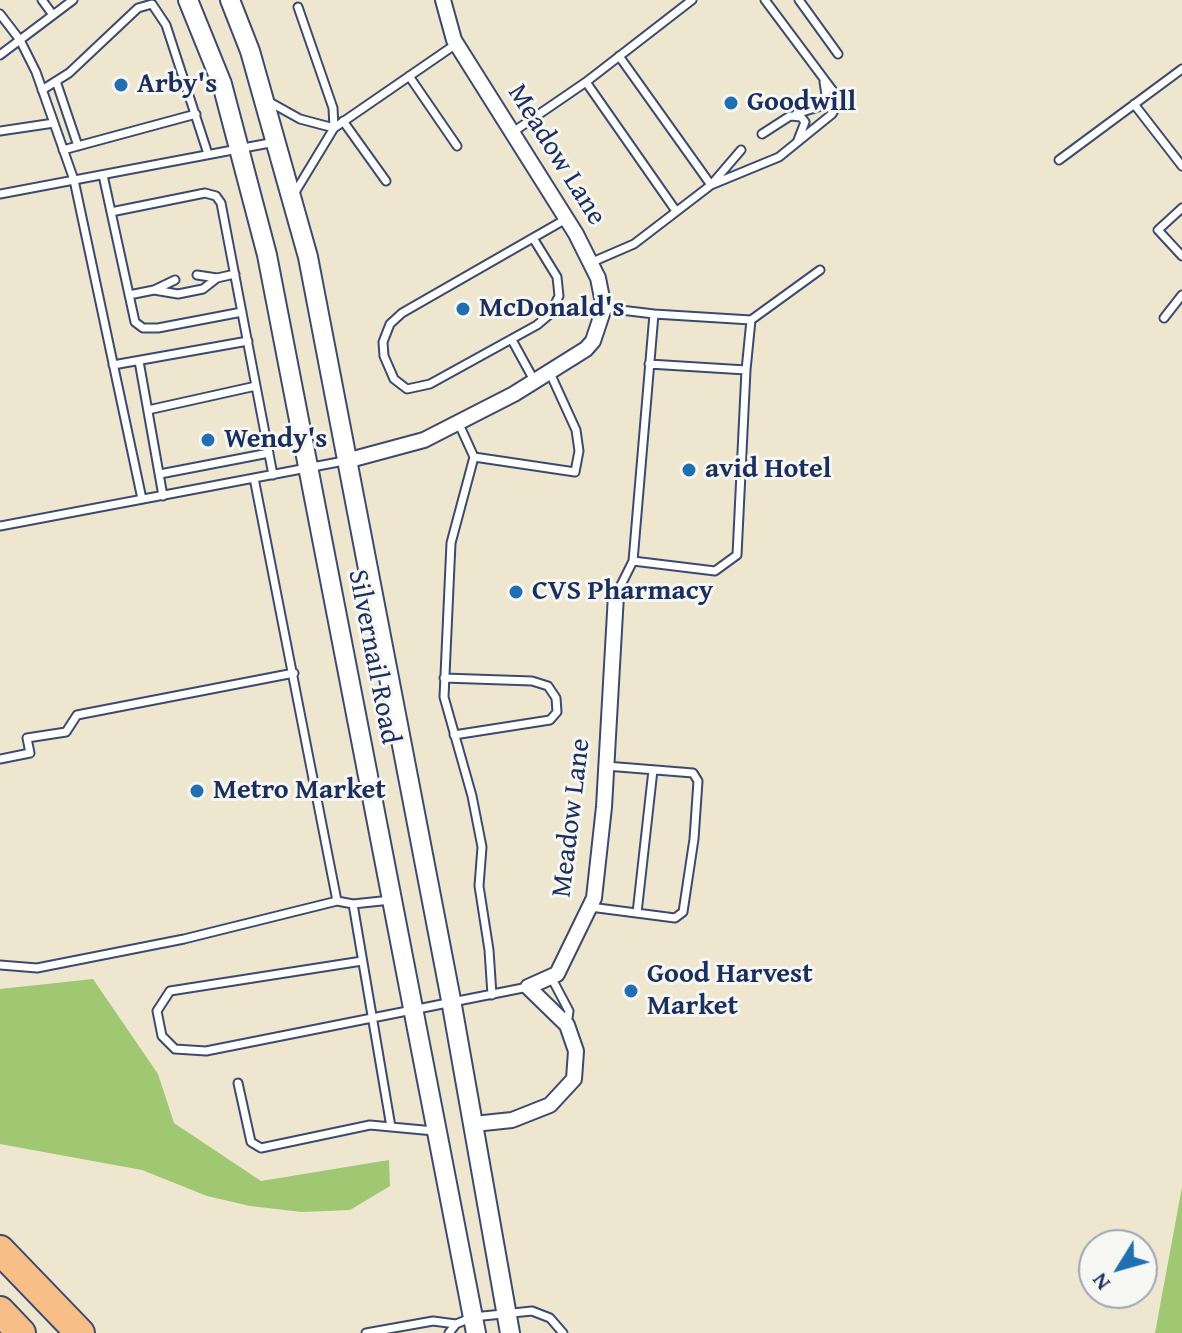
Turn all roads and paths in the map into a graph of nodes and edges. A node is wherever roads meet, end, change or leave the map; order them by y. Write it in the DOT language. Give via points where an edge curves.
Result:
graph roads {
  1 [pos="42,0"];
  2 [pos="73,0"];
  3 [pos="188,0"];
  4 [pos="230,0"];
  5 [pos="443,0"];
  6 [pos="692,0"];
  7 [pos="765,0"];
  8 [pos="799,0"];
  9 [pos="298,7"];
  10 [pos="0,14"];
  11 [pos="53,15"];
  12 [pos="20,40"];
  13 [pos="456,44"];
  14 [pos="838,54"];
  15 [pos="0,55"];
  16 [pos="619,56"];
  17 [pos="1182,69"];
  18 [pos="409,76"];
  19 [pos="824,79"];
  20 [pos="56,81"];
  21 [pos="586,82"];
  22 [pos="42,90"];
  23 [pos="264,99"];
  24 [pos="1134,104"];
  25 [pos="196,114"];
  26 [pos="790,116"];
  27 [pos="343,121"];
  28 [pos="54,123"];
  29 [pos="334,128"];
  30 [pos="0,131"];
  31 [pos="513,132"];
  32 [pos="762,134"];
  33 [pos="277,141"];
  34 [pos="797,143"];
  35 [pos="78,146"];
  36 [pos="457,146"];
  37 [pos="242,148"];
  38 [pos="63,150"];
  39 [pos="741,150"];
  40 [pos="208,154"];
  41 [pos="1059,160"];
  42 [pos="1182,166"];
  43 [pos="103,175"];
  44 [pos="74,180"];
  45 [pos="386,181"];
  46 [pos="711,185"];
  47 [pos="0,194"];
  48 [pos="292,196"];
  49 [pos="1182,208"];
  50 [pos="676,211"];
  51 [pos="111,212"];
  52 [pos="567,218"];
  53 [pos="533,238"];
  54 [pos="1182,256"];
  55 [pos="590,263"];
  56 [pos="820,270"];
  57 [pos="235,274"];
  58 [pos="197,275"];
  59 [pos="217,278"];
  60 [pos="175,280"];
  61 [pos="154,290"];
  62 [pos="129,295"];
  63 [pos="1182,295"];
  64 [pos="604,308"];
  65 [pos="242,312"];
  66 [pos="654,314"];
  67 [pos="1164,318"];
  68 [pos="751,320"];
  69 [pos="512,340"];
  70 [pos="248,341"];
  71 [pos="139,361"];
  72 [pos="649,364"];
  73 [pos="113,365"];
  74 [pos="746,370"];
  75 [pos="550,373"];
  76 [pos="535,382"];
  77 [pos="256,386"];
  78 [pos="148,410"];
  79 [pos="459,424"];
  80 [pos="269,453"];
  81 [pos="474,457"];
  82 [pos="346,461"];
  83 [pos="308,469"];
  84 [pos="160,474"];
  85 [pos="273,475"];
  86 [pos="254,478"];
  87 [pos="163,496"];
  88 [pos="142,499"];
  89 [pos="0,526"];
  90 [pos="633,561"];
  91 [pos="616,595"];
  92 [pos="294,673"];
  93 [pos="444,678"];
  94 [pos="454,735"];
  95 [pos="0,759"];
  96 [pos="606,766"];
  97 [pos="653,770"];
  98 [pos="391,900"];
  99 [pos="337,901"];
  100 [pos="353,904"];
  101 [pos="590,907"];
  102 [pos="637,913"];
  103 [pos="362,961"];
  104 [pos="0,965"];
  105 [pos="551,977"];
  106 [pos="528,987"];
  107 [pos="492,995"];
  108 [pos="451,1000"];
  109 [pos="412,1009"];
  110 [pos="373,1019"];
  111 [pos="567,1025"];
  112 [pos="238,1083"];
  113 [pos="474,1124"];
  114 [pos="391,1127"];
  115 [pos="437,1131"];
  116 [pos="0,1250"];
  117 [pos="0,1311"];
  118 [pos="507,1314"];
  119 [pos="468,1325"];
  120 [pos="21,1333"];
  121 [pos="80,1333"];
  122 [pos="366,1333"];
  123 [pos="449,1333"];
  124 [pos="510,1333"];
  125 [pos="563,1333"];
  1 -- 11 [label="lane"];
  2 -- 11 [label="lane"];
  3 -- 37 [label="street, Silvernail Road"];
  4 -- 23 [label="street, Silvernail Road"];
  5 -- 13 [label="street, Meadow Lane"];
  6 -- 16 [label="lane"];
  7 -- 19 [label="lane"];
  8 -- 14 [label="lane"];
  9 -- 29 [label="lane" via="333,108"];
  10 -- 12 [label="lane"];
  11 -- 12 [label="lane"];
  12 -- 15 [label="lane"];
  12 -- 22 [label="lane"];
  13 -- 18 [label="lane"];
  13 -- 31 [label="street, Meadow Lane"];
  16 -- 21 [label="lane"];
  16 -- 46 [label="lane"];
  17 -- 24 [label="lane"];
  18 -- 27 [label="lane"];
  18 -- 36 [label="lane"];
  19 -- 26 [label="lane" via="821,106"];
  19 -- 34 [label="lane" via="837,105"];
  20 -- 22 [label="lane"];
  20 -- 25 [label="lane" via="138,8 152,4 166,25"];
  20 -- 35 [label="lane"];
  21 -- 31 [label="lane"];
  21 -- 50 [label="lane"];
  22 -- 28 [label="lane"];
  23 -- 29 [label="lane" via="300,119"];
  23 -- 33 [label="street, Silvernail Road"];
  24 -- 41 [label="lane"];
  24 -- 42 [label="lane"];
  25 -- 35 [label="lane"];
  25 -- 40 [label="lane"];
  26 -- 32 [label="lane"];
  26 -- 34 [label="lane" via="805,122"];
  27 -- 29 [label="lane"];
  27 -- 45 [label="lane"];
  28 -- 30 [label="lane"];
  28 -- 38 [label="lane"];
  29 -- 48 [label="lane"];
  31 -- 52 [label="street, Meadow Lane"];
  33 -- 37 [label="lane"];
  33 -- 48 [label="street, Silvernail Road"];
  34 -- 46 [label="lane" via="751,172"];
  35 -- 38 [label="lane"];
  37 -- 40 [label="lane"];
  37 -- 83 [label="street, Silvernail Road"];
  38 -- 44 [label="lane"];
  39 -- 46 [label="lane"];
  40 -- 43 [label="lane"];
  43 -- 44 [label="lane"];
  43 -- 51 [label="lane"];
  44 -- 47 [label="lane"];
  44 -- 73 [label="lane"];
  46 -- 50 [label="lane"];
  48 -- 82 [label="street, Silvernail Road"];
  49 -- 54 [label="lane" via="1158,230"];
  50 -- 55 [label="lane" via="634,244"];
  51 -- 57 [label="lane" via="205,193 216,196"];
  51 -- 62 [label="lane"];
  52 -- 53 [label="lane"];
  52 -- 55 [label="street, Meadow Lane"];
  53 -- 69 [label="lane" via="557,277 559,296 550,314"];
  53 -- 69 [label="lane" via="402,313 384,332 383,342 390,373 415,390"];
  55 -- 64 [label="street, Meadow Lane"];
  56 -- 68 [label="lane"];
  57 -- 59 [label="lane"];
  57 -- 65 [label="lane"];
  58 -- 59 [label="lane"];
  59 -- 61 [label="lane" via="203,289 178,294"];
  60 -- 61 [label="lane"];
  61 -- 62 [label="lane"];
  62 -- 65 [label="lane" via="135,322 143,328"];
  63 -- 67 [label="lane"];
  64 -- 66 [label="lane"];
  64 -- 75 [label="street" via="593,341"];
  65 -- 70 [label="lane"];
  66 -- 68 [label="lane"];
  66 -- 72 [label="lane"];
  68 -- 74 [label="lane"];
  69 -- 76 [label="lane"];
  70 -- 71 [label="lane"];
  70 -- 77 [label="lane"];
  71 -- 73 [label="lane"];
  71 -- 78 [label="lane"];
  72 -- 74 [label="lane"];
  72 -- 90 [label="lane"];
  73 -- 88 [label="lane"];
  74 -- 90 [label="lane" via="737,555 715,571"];
  75 -- 76 [label="street"];
  75 -- 81 [label="lane" via="576,430 575,472"];
  76 -- 79 [label="street"];
  77 -- 78 [label="lane"];
  77 -- 80 [label="lane"];
  78 -- 84 [label="lane"];
  79 -- 81 [label="lane"];
  79 -- 82 [label="street" via="413,444"];
  80 -- 84 [label="lane"];
  80 -- 85 [label="lane"];
  81 -- 93 [label="lane" via="451,543"];
  82 -- 83 [label="lane"];
  82 -- 108 [label="street, Silvernail Road"];
  83 -- 85 [label="lane"];
  83 -- 98 [label="street, Silvernail Road"];
  84 -- 87 [label="lane"];
  85 -- 86 [label="lane"];
  86 -- 87 [label="lane"];
  86 -- 92 [label="lane"];
  87 -- 88 [label="lane"];
  88 -- 89 [label="lane"];
  90 -- 91 [label="lane"];
  91 -- 96 [label="street, Meadow Lane"];
  92 -- 95 [label="lane" via="77,715 66,732 27,738 30,753"];
  92 -- 99 [label="lane"];
  93 -- 94 [label="lane"];
  93 -- 94 [label="lane" via="532,681 548,686 556,698 557,712 550,720"];
  94 -- 107 [label="lane" via="482,847 479,886"];
  96 -- 97 [label="lane"];
  96 -- 101 [label="street, Meadow Lane"];
  97 -- 102 [label="lane"];
  97 -- 102 [label="lane" via="693,773 698,781 694,839 683,912 675,918"];
  98 -- 100 [label="lane"];
  98 -- 109 [label="street, Silvernail Road"];
  99 -- 100 [label="lane"];
  99 -- 104 [label="lane" via="37,968"];
  100 -- 103 [label="lane"];
  101 -- 102 [label="lane"];
  101 -- 105 [label="street, Meadow Lane" via="568,958"];
  103 -- 110 [label="lane"];
  103 -- 110 [label="lane" via="170,991 157,1011 158,1024 166,1044 206,1051"];
  105 -- 106 [label="street"];
  105 -- 111 [label="lane" via="569,1011"];
  106 -- 107 [label="lane"];
  106 -- 111 [label="street"];
  107 -- 108 [label="lane"];
  108 -- 109 [label="lane"];
  108 -- 113 [label="street, Silvernail Road"];
  109 -- 110 [label="lane"];
  109 -- 115 [label="street, Silvernail Road"];
  110 -- 114 [label="lane"];
  111 -- 113 [label="street" via="576,1069 563,1092 550,1105 512,1120"];
  112 -- 114 [label="lane" via="251,1142 261,1148 370,1125"];
  113 -- 118 [label="street, Silvernail Road"];
  114 -- 115 [label="lane"];
  115 -- 119 [label="street, Silvernail Road"];
  116 -- 121 [label="highway"];
  117 -- 120 [label="highway"];
  118 -- 119 [label="lane"];
  118 -- 124 [label="street, Silvernail Road"];
  118 -- 125 [label="lane" via="532,1311 550,1318"];
  119 -- 122 [label="lane" via="433,1321"];
  119 -- 123 [label="lane"];
}
